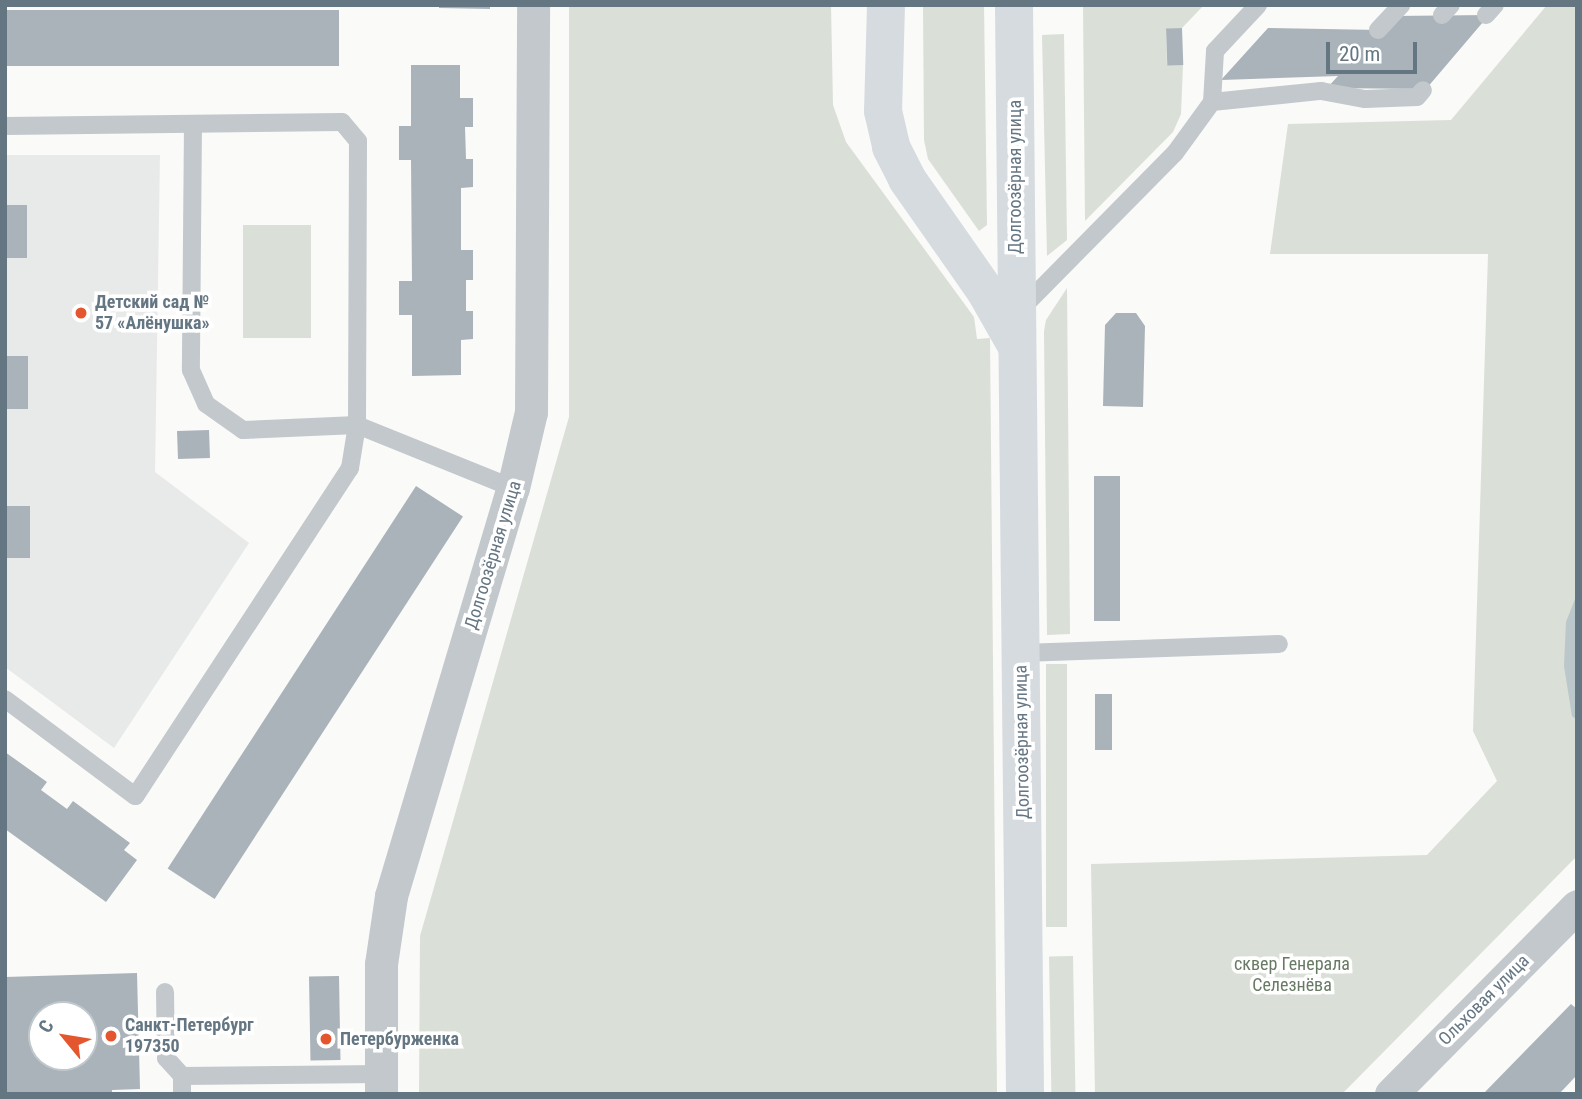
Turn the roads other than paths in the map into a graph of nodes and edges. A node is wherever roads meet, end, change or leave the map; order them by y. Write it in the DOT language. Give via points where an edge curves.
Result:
graph roads {
  1 [pos="533,5"];
  2 [pos="886,5"];
  3 [pos="1014,5"];
  4 [pos="1258,5"];
  5 [pos="1401,5"];
  6 [pos="1378,30"];
  7 [pos="1336,76"];
  8 [pos="1423,90"];
  9 [pos="1321,91"];
  10 [pos="1212,102"];
  11 [pos="193,124"];
  12 [pos="5,126"];
  13 [pos="1017,331"];
  14 [pos="357,425"];
  15 [pos="513,488"];
  16 [pos="1279,645"];
  17 [pos="1022,653"];
  18 [pos="5,699"];
  19 [pos="1577,906"];
  20 [pos="164,992"];
  21 [pos="381,1084"];
  22 [pos="182,1085"];
  23 [pos="1025,1094"];
  24 [pos="1391,1094"];
  1 -- 15 [label="street, Долгоозёрная улица" via="531,412"];
  2 -- 13 [label="main road, Долгоозёрная улица" via="883,111 891,146 907,179"];
  3 -- 13 [label="main road, Долгоозёрная улица"];
  4 -- 10 [label="lane" via="1215,51"];
  5 -- 6 [label="lane"];
  7 -- 9 [label="lane"];
  8 -- 9 [label="lane" via="1417,97"];
  9 -- 10 [label="lane"];
  10 -- 13 [label="lane" via="1175,153"];
  11 -- 12 [label="lane"];
  11 -- 14 [label="lane" via="191,370 206,404 243,430"];
  11 -- 14 [label="lane" via="342,122 358,141"];
  13 -- 17 [label="main road, Долгоозёрная улица"];
  14 -- 15 [label="lane"];
  14 -- 18 [label="lane" via="350,468 135,796"];
  15 -- 21 [label="street, Долгоозёрная улица" via="391,896 381,964"];
  16 -- 17 [label="lane"];
  17 -- 23 [label="main road, Долгоозёрная улица"];
  19 -- 24 [label="street, Ольховая улица"];
  20 -- 22 [label="lane" via="166,1058"];
  21 -- 22 [label="lane"];
}
